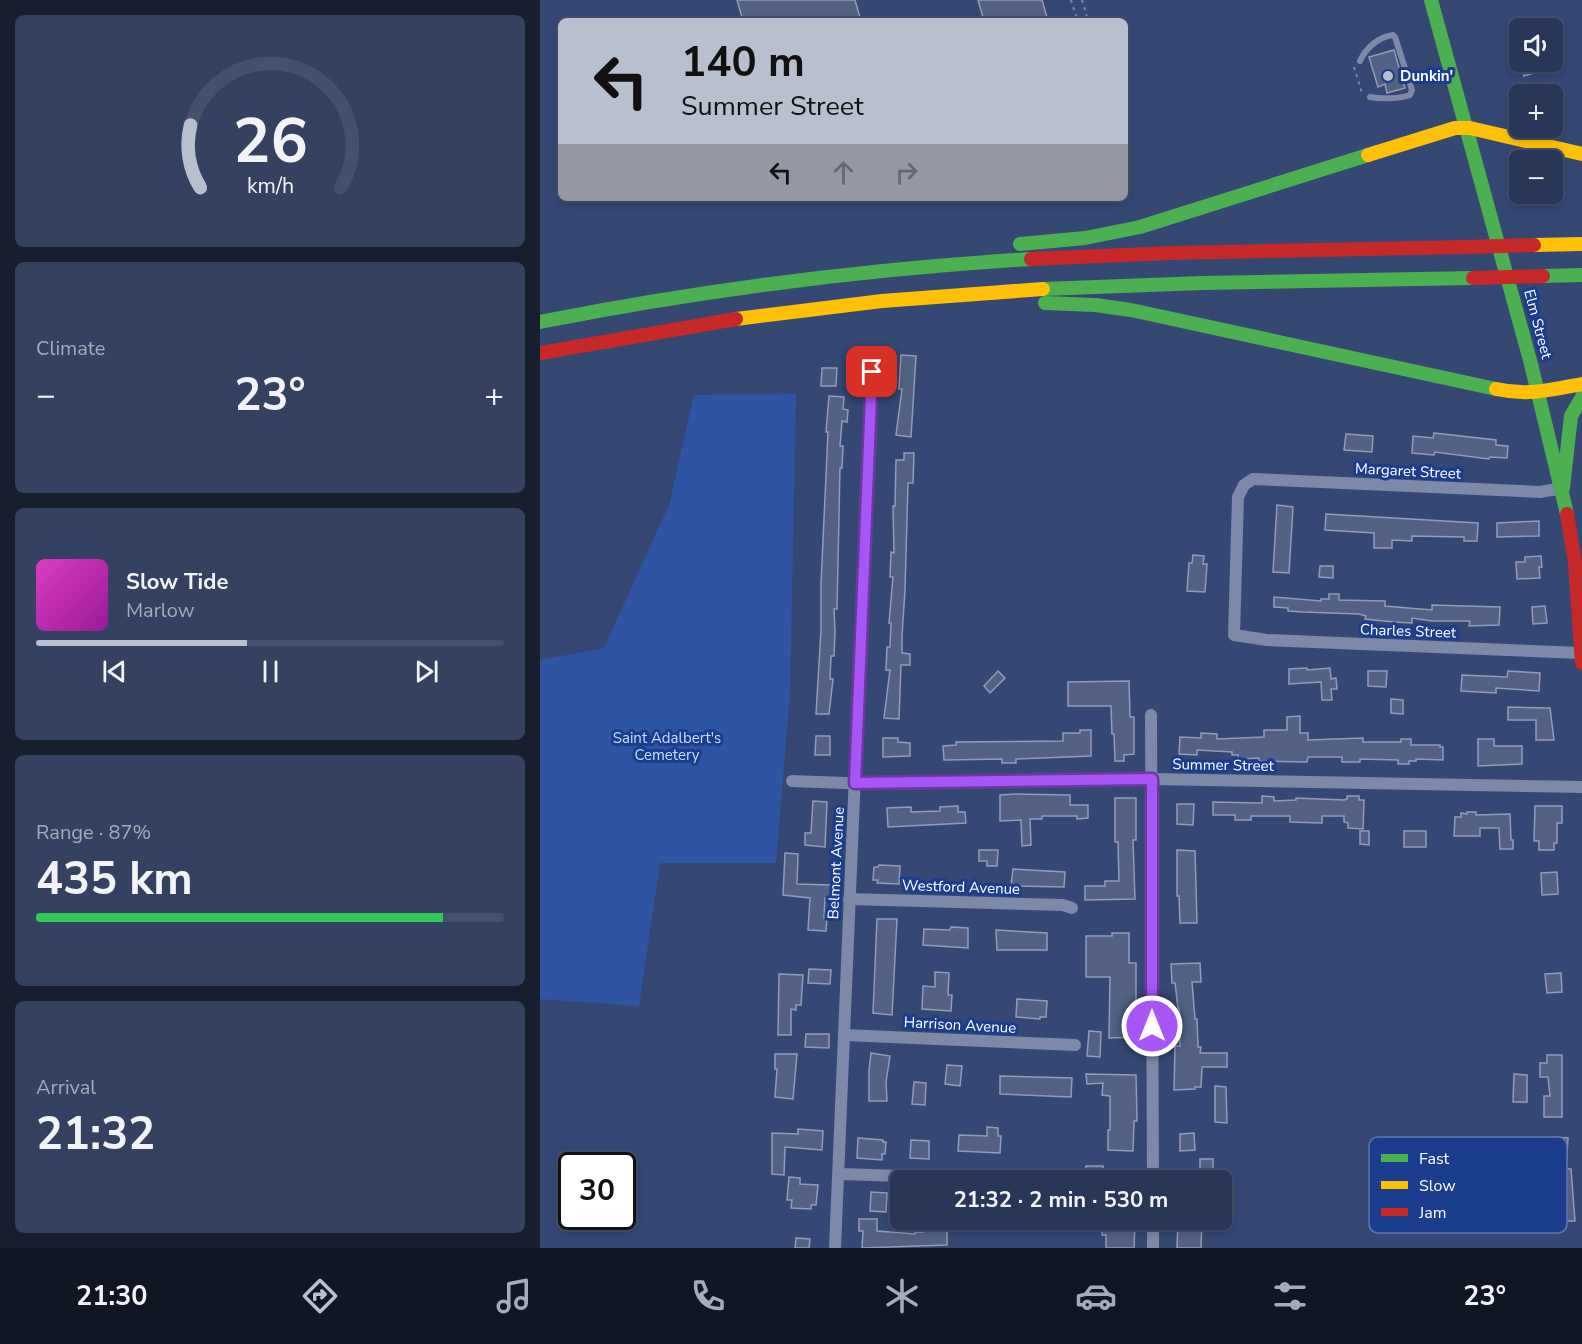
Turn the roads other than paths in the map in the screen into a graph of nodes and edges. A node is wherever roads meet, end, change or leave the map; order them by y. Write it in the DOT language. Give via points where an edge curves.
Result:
graph roads {
  1 [pos="1431,0"];
  2 [pos="1357,62"];
  3 [pos="1367,98"];
  4 [pos="1466,128"];
  5 [pos="1582,154"];
  6 [pos="1582,244"];
  7 [pos="1004,246"];
  8 [pos="978,248"];
  9 [pos="932,265"];
  10 [pos="1582,276"];
  11 [pos="1010,291"];
  12 [pos="540,322"];
  13 [pos="540,353"];
  14 [pos="872,372"];
  15 [pos="1582,384"];
  16 [pos="1539,393"];
  17 [pos="1582,397"];
  18 [pos="1563,488"];
  19 [pos="1578,550"];
  20 [pos="1234,635"];
  21 [pos="1581,653"];
  22 [pos="1582,663"];
  23 [pos="1151,715"];
  24 [pos="1152,779"];
  25 [pos="792,781"];
  26 [pos="855,783"];
  27 [pos="1582,787"];
  28 [pos="849,899"];
  29 [pos="1072,908"];
  30 [pos="844,1035"];
  31 [pos="1075,1045"];
  32 [pos="1153,1170"];
  33 [pos="838,1174"];
  34 [pos="890,1176"];
  35 [pos="1153,1230"];
  36 [pos="835,1248"];
  37 [pos="1153,1248"];
  1 -- 4 [label="main road, Elm Street"];
  2 -- 3 [label="lane" via="1378,40 1393,35 1412,90 1406,97"];
  4 -- 5 [label="main road"];
  4 -- 7 [label="main road" via="1443,131 1140,227 1085,238"];
  4 -- 16 [label="main road, Elm Street"];
  6 -- 9 [label="main road, bridge" via="1104,255"];
  8 -- 9 [label="main road"];
  9 -- 12 [label="main road" via="752,285"];
  10 -- 11 [label="main road, bridge"];
  11 -- 13 [label="main road" via="800,310"];
  11 -- 16 [label="main road" via="1040,302 1131,310 1504,391"];
  14 -- 26 [label="street, Belmont Avenue"];
  15 -- 16 [label="main road"];
  16 -- 18 [label="main road, Elm Street"];
  17 -- 18 [label="main road" via="1571,416"];
  18 -- 19 [label="main road, Elm Street"];
  18 -- 20 [label="street, Margaret Street" via="1540,492 1252,478 1238,497"];
  19 -- 21 [label="main road, Elm Street"];
  20 -- 21 [label="street, Charles Street" via="1268,640"];
  21 -- 22 [label="main road, Elm Street"];
  23 -- 24 [label="street"];
  24 -- 26 [label="street, Summer Street"];
  24 -- 27 [label="street, Summer Street"];
  24 -- 32 [label="street"];
  25 -- 26 [label="street, Summer Street"];
  26 -- 28 [label="street, Belmont Avenue"];
  28 -- 29 [label="street, Westford Avenue" via="1063,904"];
  28 -- 30 [label="street, Belmont Avenue"];
  30 -- 31 [label="street, Harrison Avenue"];
  30 -- 33 [label="street, Belmont Avenue"];
  33 -- 34 [label="street"];
  33 -- 36 [label="street, Belmont Avenue"];
  35 -- 37 [label="street"];
}
